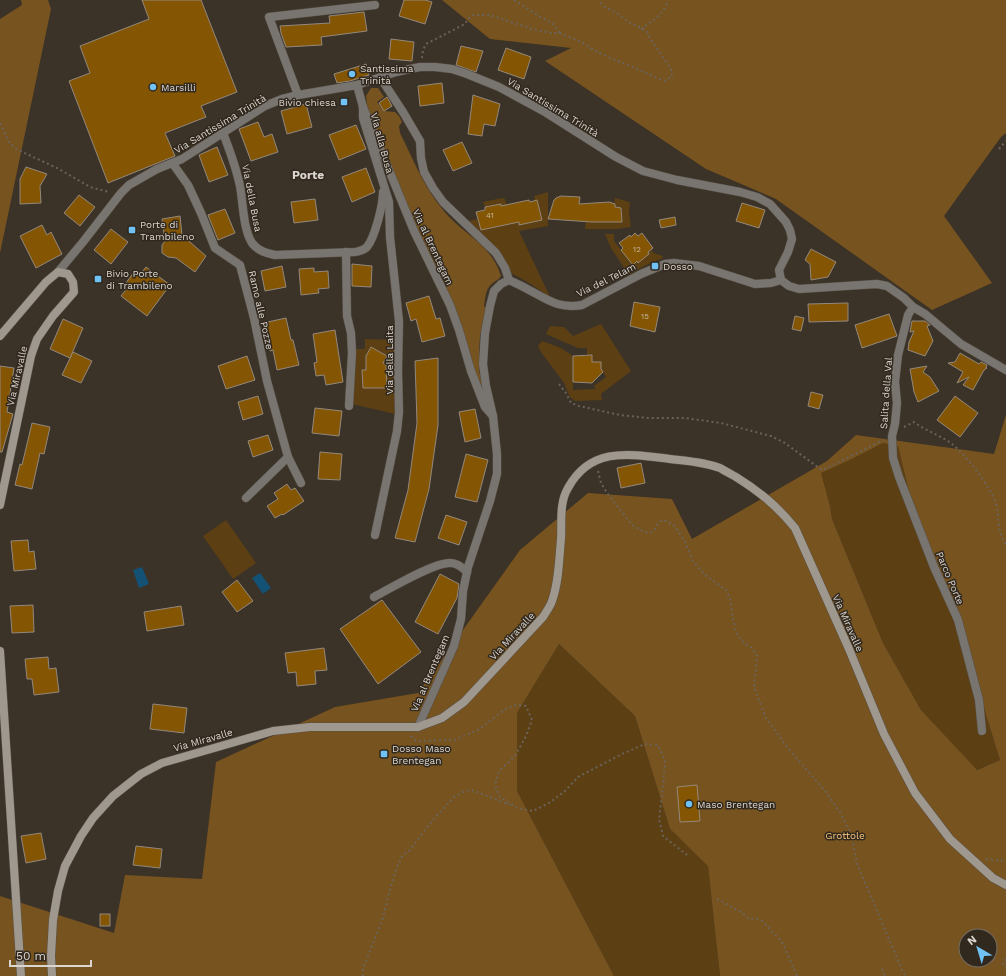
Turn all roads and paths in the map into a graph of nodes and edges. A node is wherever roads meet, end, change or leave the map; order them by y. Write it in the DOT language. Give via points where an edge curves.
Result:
graph roads {
  1 [pos="514,0"];
  2 [pos="598,0"];
  3 [pos="668,0"];
  4 [pos="376,4"];
  5 [pos="641,28"];
  6 [pos="560,33"];
  7 [pos="420,67"];
  8 [pos="380,77"];
  9 [pos="357,85"];
  10 [pos="298,95"];
  11 [pos="363,107"];
  12 [pos="0,122"];
  13 [pos="223,133"];
  14 [pos="1006,140"];
  15 [pos="999,149"];
  16 [pos="173,164"];
  17 [pos="383,185"];
  18 [pos="120,192"];
  19 [pos="346,252"];
  20 [pos="58,272"];
  21 [pos="509,280"];
  22 [pos="781,280"];
  23 [pos="915,308"];
  24 [pos="0,336"];
  25 [pos="1006,370"];
  26 [pos="559,384"];
  27 [pos="349,406"];
  28 [pos="493,416"];
  29 [pos="914,422"];
  30 [pos="892,436"];
  31 [pos="288,457"];
  32 [pos="597,460"];
  33 [pos="301,483"];
  34 [pos="246,498"];
  35 [pos="0,505"];
  36 [pos="375,535"];
  37 [pos="1006,545"];
  38 [pos="468,572"];
  39 [pos="374,597"];
  40 [pos="0,651"];
  41 [pos="400,727"];
  42 [pos="418,727"];
  43 [pos="982,731"];
  44 [pos="517,808"];
  45 [pos="687,855"];
  46 [pos="1006,860"];
  47 [pos="979,865"];
  48 [pos="1006,885"];
  49 [pos="717,899"];
  50 [pos="1006,959"];
  51 [pos="1006,968"];
  52 [pos="882,969"];
  53 [pos="21,976"];
  54 [pos="52,976"];
  55 [pos="363,976"];
  56 [pos="797,976"];
  57 [pos="885,976"];
  58 [pos="906,976"];
  1 -- 6 [label="path" via="552,23"];
  2 -- 5 [label="path" via="628,22"];
  3 -- 5 [label="path" via="666,8"];
  4 -- 10 [label="street" via="269,17"];
  5 -- 6 [label="path" via="647,31 671,69 672,76 665,81"];
  6 -- 7 [label="path" via="532,29 490,15 473,15 465,24 426,44"];
  7 -- 8 [label="street, Via Santissima Trinità"];
  7 -- 22 [label="street, Via Santissima Trinità" via="452,70 500,87 643,171 740,192 770,204 786,222 792,239 779,270"];
  8 -- 9 [label="street, Via Santissima Trinità"];
  8 -- 21 [label="street" via="420,141 424,172 433,188 443,202 496,253"];
  9 -- 10 [label="street, Via Santissima Trinità"];
  9 -- 11 [label="street, Via al Brentegam"];
  10 -- 13 [label="street, Via Santissima Trinità" via="265,106"];
  11 -- 17 [label="street, Via alla Busa" via="363,118"];
  11 -- 28 [label="street, Via al Brentegam" via="414,232 450,305 485,407"];
  12 -- 18 [label="path" via="9,142 16,149 90,187"];
  13 -- 16 [label="street, Via Santissima Trinità"];
  13 -- 19 [label="street, Via della Busa" via="234,160 247,230 251,242 257,249 276,255"];
  14 -- 15 [label="path"];
  16 -- 18 [label="street, Via Santissima Trinità" via="157,169"];
  16 -- 31 [label="street, Ramo alle Pozze" via="188,185 215,248 240,265"];
  17 -- 19 [label="street, Via della Busa" via="383,202 368,246 363,251"];
  17 -- 36 [label="street, Via della Laita" via="390,202 390,237 399,321 399,412"];
  18 -- 20 [label="street, Via Santissima Trinità"];
  19 -- 27 [label="street" via="347,316 352,353"];
  20 -- 24 [label="street" via="46,282"];
  20 -- 35 [label="street, Via Miravalle" via="68,274 73,282 74,292 37,339 31,356"];
  21 -- 22 [label="street, Via del Telam" via="549,302 573,307 582,305 659,266 674,263 699,266 755,284"];
  21 -- 28 [label="street, Via al Brentegam" via="494,291 485,333 483,364"];
  22 -- 23 [label="street" via="799,289 877,284 887,286"];
  23 -- 25 [label="street" via="961,344"];
  23 -- 30 [label="street, Salita della Val" via="908,315 898,355 895,382 897,403"];
  26 -- 30 [label="path" via="571,403 579,406 620,415 686,418 721,423 771,436 823,470"];
  28 -- 38 [label="street, Via al Brentegam" via="497,474"];
  29 -- 37 [label="path" via="952,444 979,475 996,504 1000,536"];
  30 -- 43 [label="street, Parco Porte" via="893,458 899,477 958,620 979,700"];
  31 -- 33 [label="street, Ramo alle Pozze"];
  31 -- 34 [label="street"];
  32 -- 42 [label="street, Via Miravalle" via="585,468 567,490 561,509 556,584 543,617 464,702 442,718"];
  32 -- 47 [label="street, Via Miravalle" via="612,455 629,454 700,463 720,469 755,489 782,512 795,528 884,734 915,793 950,839"];
  32 -- 58 [label="path" via="601,483 632,525 650,533 664,520 675,526 693,561 704,574 726,590 737,634 757,656 754,688 766,718 840,812 852,837 857,864"];
  38 -- 39 [label="street" via="451,562 439,565"];
  38 -- 42 [label="street, Via al Brentegam" via="454,646"];
  40 -- 53 [label="street"];
  41 -- 42 [label="street, Via Miravalle"];
  41 -- 44 [label="path" via="416,741 454,740 478,730 504,710 516,705 526,706 532,720 526,736 515,756 499,771 496,785 500,797"];
  41 -- 54 [label="street, Via Miravalle" via="310,727 274,731 162,763 141,774 113,796 93,818 65,866 53,920"];
  44 -- 45 [label="path" via="533,811 564,792 578,776 645,744 658,745 665,760 659,819 663,836"];
  44 -- 55 [label="path" via="472,790 465,791 454,797 431,822 403,855 397,867 382,921 363,968"];
  46 -- 47 [label="path" via="985,859"];
  47 -- 48 [label="street, Via Miravalle" via="993,878"];
  49 -- 56 [label="path" via="748,918 761,920 782,942"];
  50 -- 51 [label="path" via="1003,963"];
  52 -- 57 [label="path"];
}
